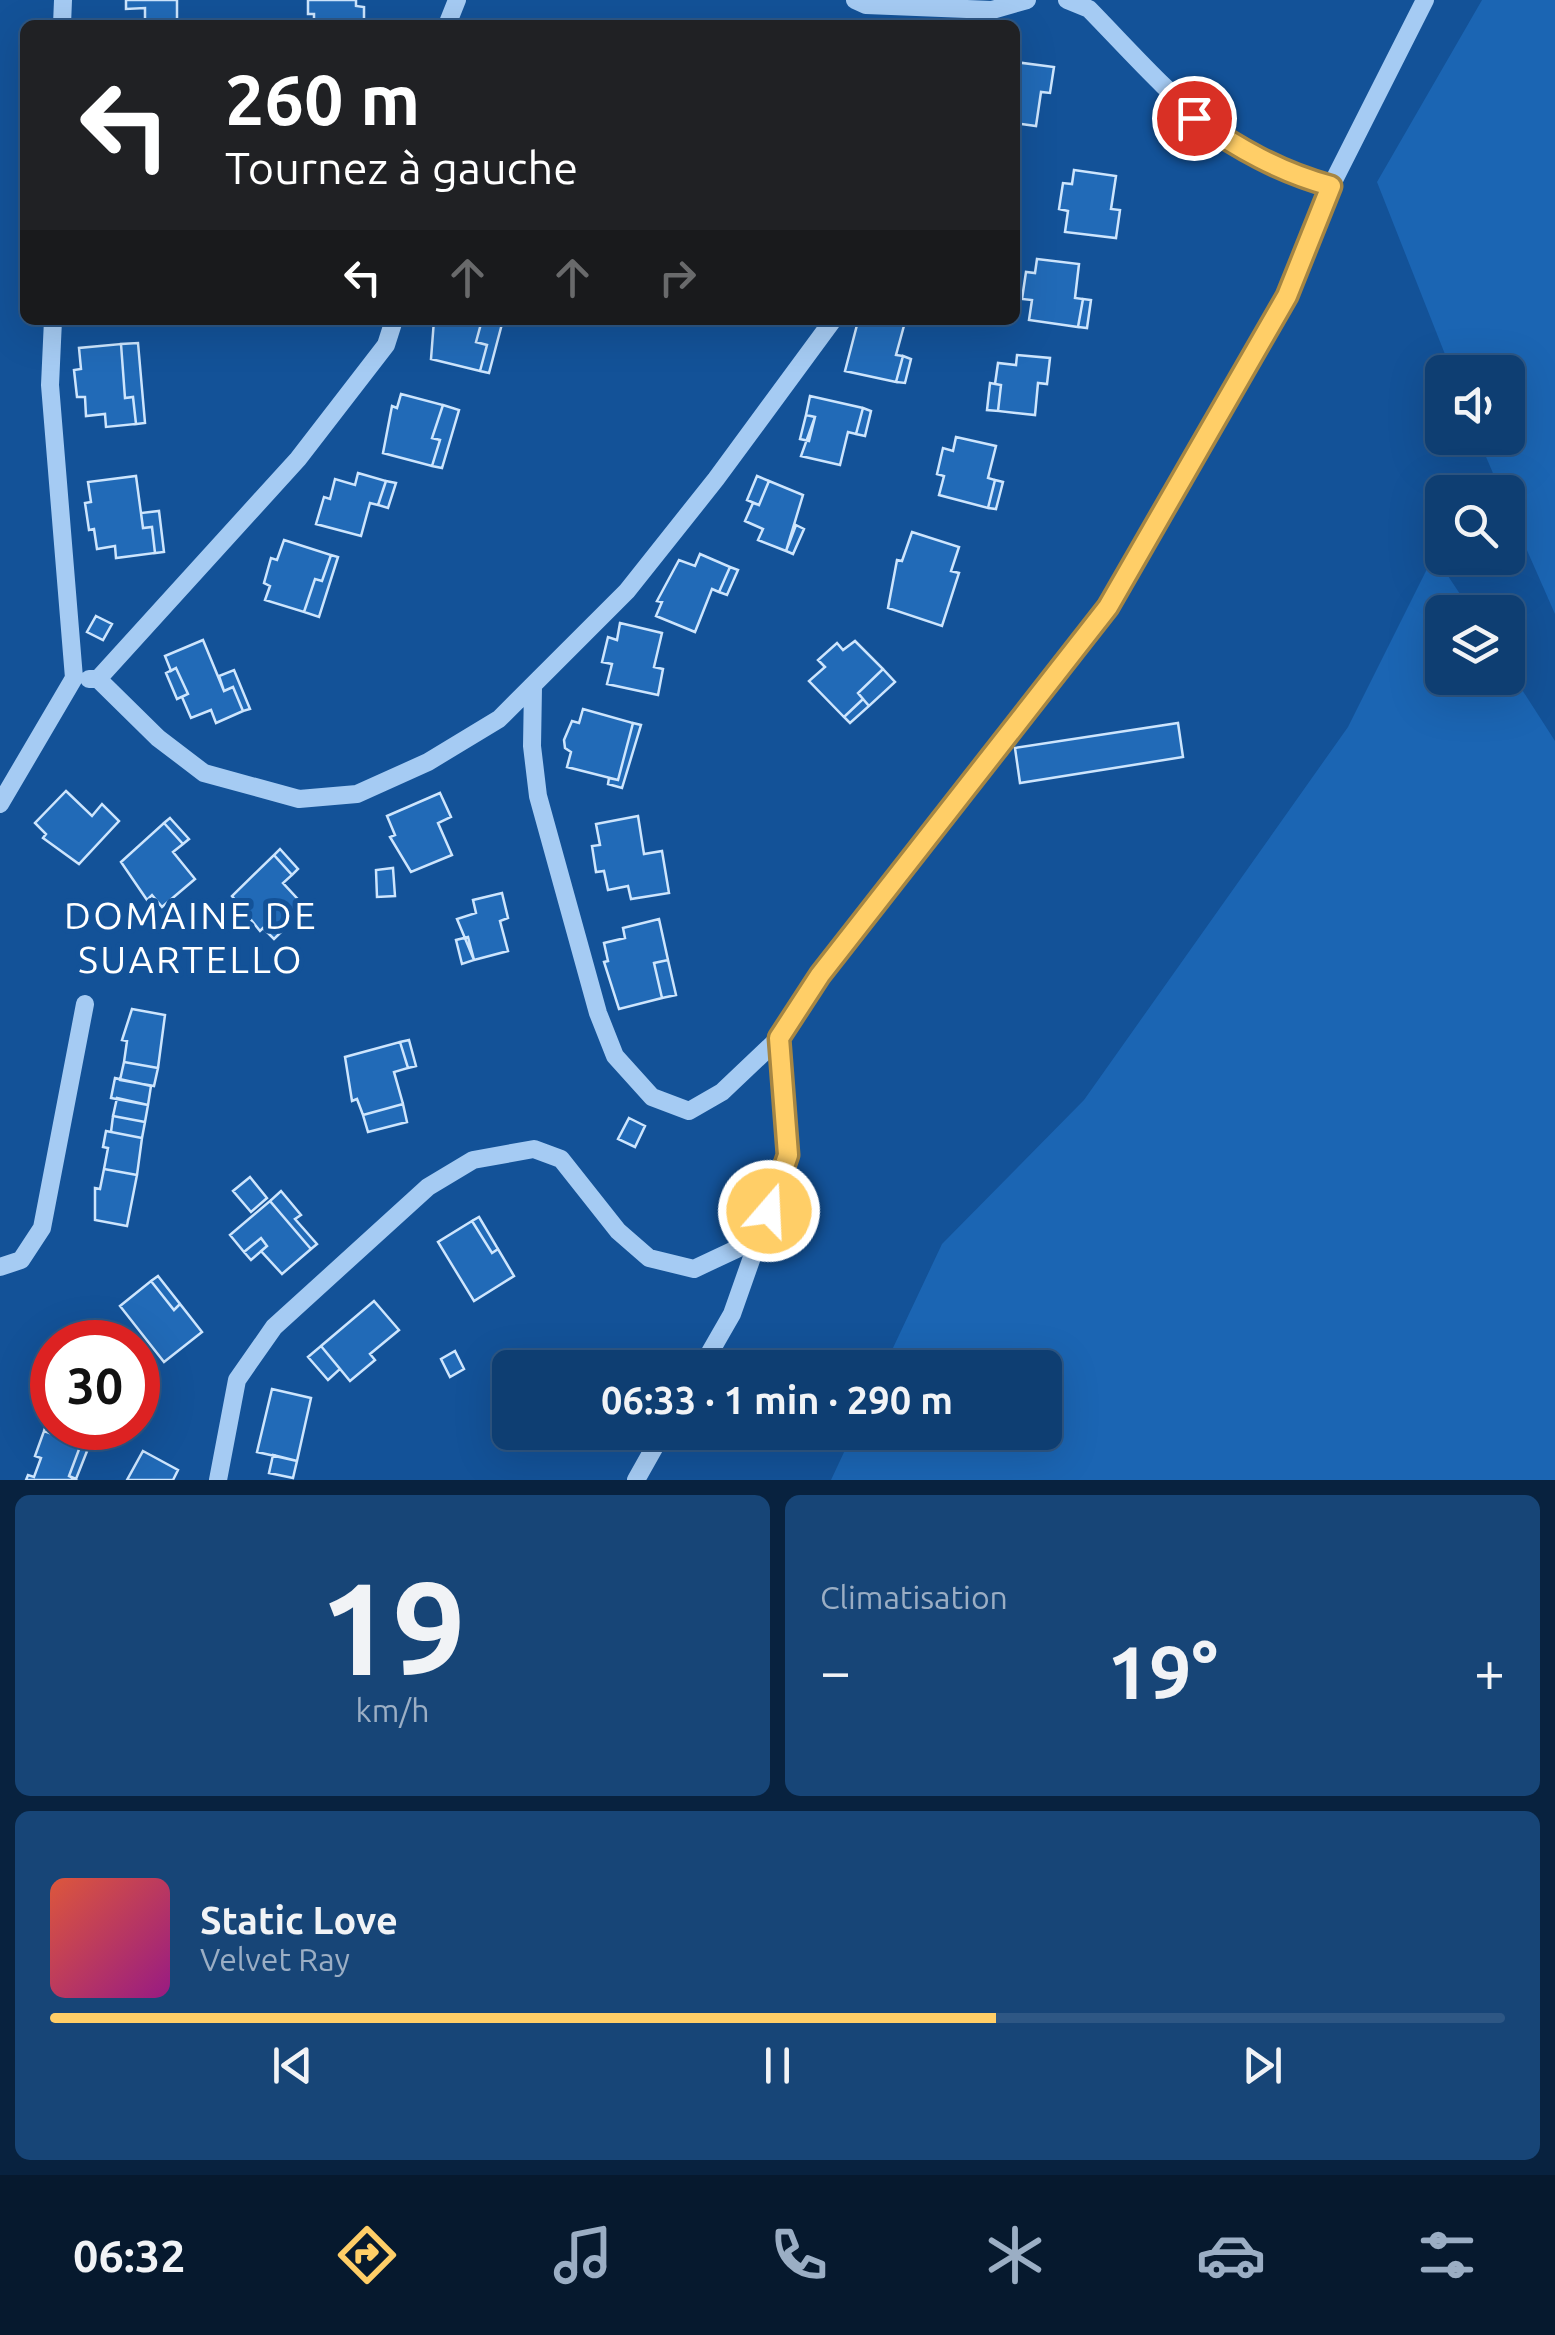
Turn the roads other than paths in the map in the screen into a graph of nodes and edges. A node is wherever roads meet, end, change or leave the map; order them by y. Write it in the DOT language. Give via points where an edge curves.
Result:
graph roads {
  1 [pos="855,0"];
  2 [pos="1027,0"];
  3 [pos="1067,0"];
  4 [pos="1424,0"];
  5 [pos="990,18"];
  6 [pos="1331,186"];
  7 [pos="53,325"];
  8 [pos="392,325"];
  9 [pos="829,325"];
  10 [pos="74,678"];
  11 [pos="98,680"];
  12 [pos="533,687"];
  13 [pos="0,804"];
  14 [pos="85,1004"];
  15 [pos="779,1038"];
  16 [pos="760,1238"];
  17 [pos="0,1266"];
  18 [pos="711,1350"];
  19 [pos="653,1450"];
  20 [pos="218,1480"];
  21 [pos="636,1480"];
  1 -- 5 [label="street"];
  2 -- 5 [label="street"];
  3 -- 6 [label="street" via="1088,9 1194,118 1288,174"];
  4 -- 6 [label="street"];
  6 -- 15 [label="street" via="1287,296 1108,607 820,975"];
  7 -- 10 [label="street" via="50,384"];
  8 -- 11 [label="street" via="386,344 298,459"];
  9 -- 12 [label="street" via="627,591"];
  10 -- 11 [label="street"];
  10 -- 13 [label="street"];
  11 -- 12 [label="street" via="204,773 299,799 357,794 428,762 499,719"];
  12 -- 15 [label="street" via="538,796 615,1056 652,1097 689,1111 722,1092"];
  14 -- 17 [label="street" via="42,1228 22,1260"];
  15 -- 16 [label="street" via="788,1155"];
  16 -- 18 [label="street"];
  16 -- 20 [label="street" via="694,1269 649,1258 618,1231 561,1159 534,1149 473,1160 428,1187 274,1326 237,1380"];
  19 -- 21 [label="street"];
}
